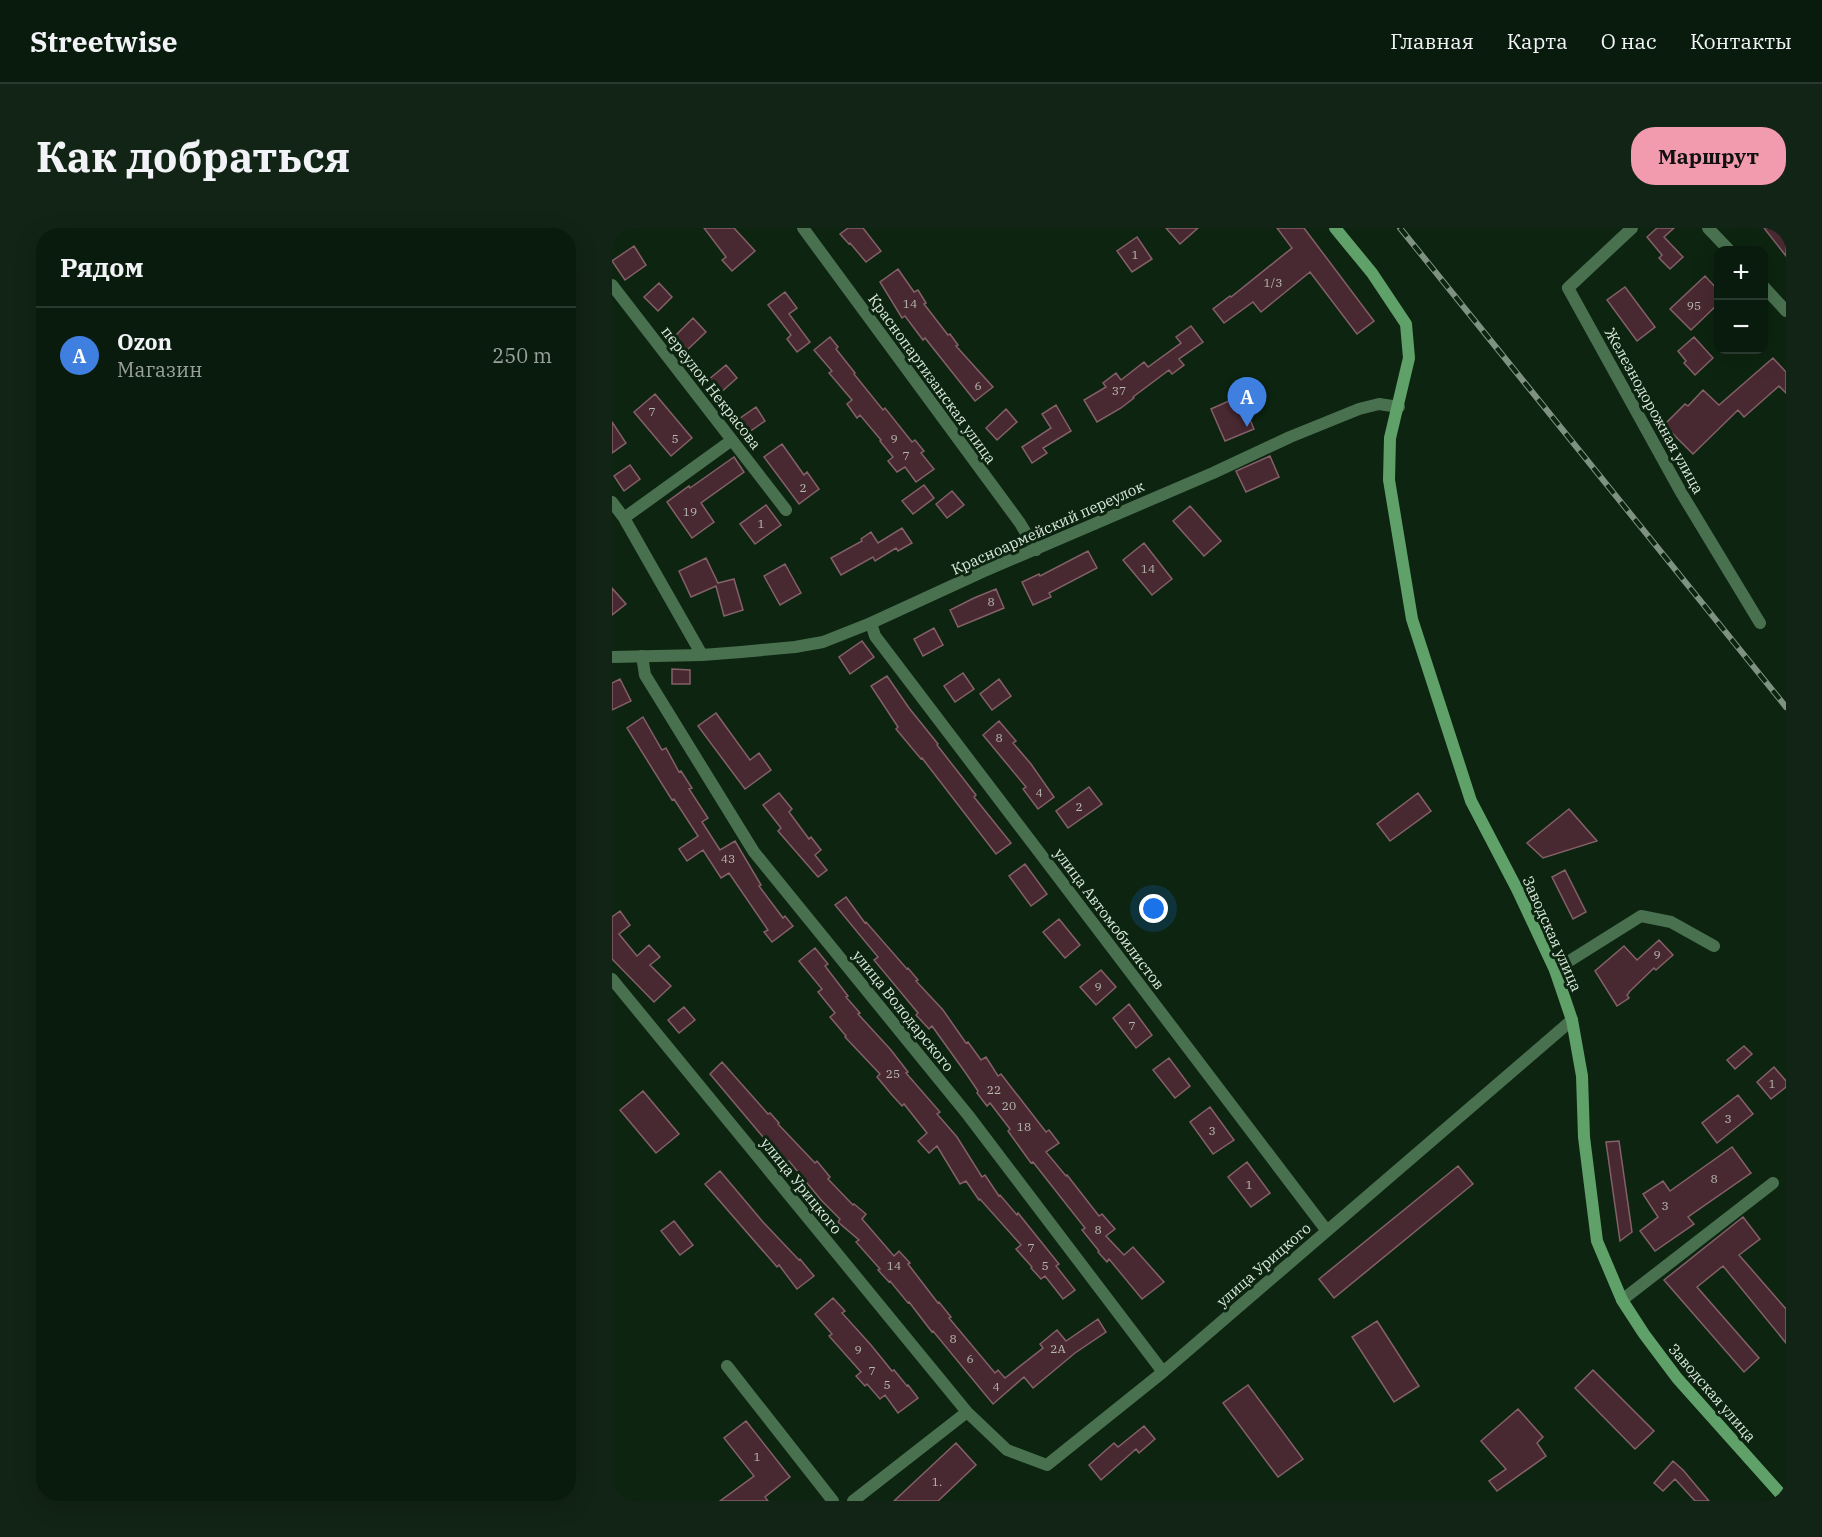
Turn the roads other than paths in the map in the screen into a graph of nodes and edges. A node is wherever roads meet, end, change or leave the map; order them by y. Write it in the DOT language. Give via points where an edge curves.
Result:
graph roads {
  1 [pos="802,228"];
  2 [pos="1335,228"];
  3 [pos="1632,228"];
  4 [pos="1708,228"];
  5 [pos="1725,246"];
  6 [pos="612,285"];
  7 [pos="1768,291"];
  8 [pos="1786,311"];
  9 [pos="1399,407"];
  10 [pos="732,440"];
  11 [pos="612,502"];
  12 [pos="786,510"];
  13 [pos="624,518"];
  14 [pos="1036,550"];
  15 [pos="871,623"];
  16 [pos="1760,623"];
  17 [pos="702,655"];
  18 [pos="642,656"];
  19 [pos="612,657"];
  20 [pos="1714,946"];
  21 [pos="1554,970"];
  22 [pos="612,979"];
  23 [pos="1572,1020"];
  24 [pos="1773,1183"];
  25 [pos="1327,1231"];
  26 [pos="1622,1300"];
  27 [pos="727,1366"];
  28 [pos="1162,1372"];
  29 [pos="967,1412"];
  30 [pos="1786,1500"];
  31 [pos="833,1501"];
  32 [pos="853,1501"];
  1 -- 14 [label="street, Краснопартизанская улица"];
  2 -- 9 [label="main road, Заводская улица" via="1406,324 1409,358"];
  3 -- 16 [label="street, Железнодорожная улица" via="1568,288 1682,494"];
  4 -- 5 [label="street"];
  6 -- 10 [label="street, переулок Некрасова"];
  7 -- 8 [label="street"];
  9 -- 14 [label="street, Красноармейский переулок" via="1379,404 1359,409"];
  9 -- 21 [label="main road, Заводская улица" via="1390,438 1389,480 1412,619 1471,801"];
  10 -- 12 [label="street, переулок Некрасова"];
  10 -- 13 [label="street"];
  11 -- 13 [label="street"];
  13 -- 17 [label="street"];
  14 -- 15 [label="street, Красноармейский переулок"];
  15 -- 17 [label="street, Красноармейский переулок" via="823,642"];
  15 -- 25 [label="street, улица Автомобилистов" via="875,636"];
  17 -- 18 [label="street, Красноармейский переулок"];
  18 -- 19 [label="street, Красноармейский переулок"];
  18 -- 28 [label="street, улица Володарского" via="645,675 754,852 968,1115"];
  20 -- 21 [label="street" via="1671,922 1641,916"];
  21 -- 23 [label="main road, Заводская улица"];
  22 -- 29 [label="street, улица Урицкого"];
  23 -- 25 [label="street, улица Урицкого"];
  23 -- 26 [label="main road, Заводская улица" via="1582,1076 1584,1137 1597,1241"];
  24 -- 26 [label="street"];
  25 -- 28 [label="street, улица Урицкого"];
  26 -- 30 [label="main road, Заводская улица" via="1677,1378"];
  27 -- 31 [label="street"];
  28 -- 29 [label="street, улица Урицкого" via="1047,1465 1007,1450"];
  29 -- 32 [label="street"];
}
